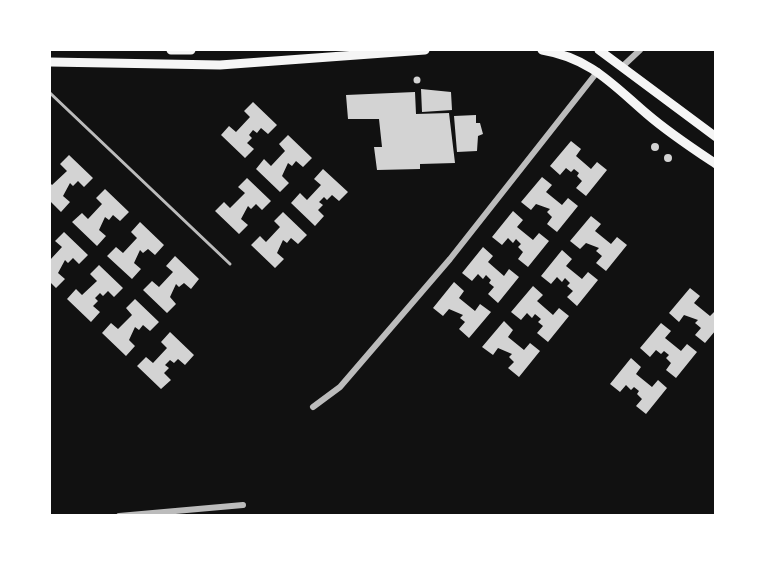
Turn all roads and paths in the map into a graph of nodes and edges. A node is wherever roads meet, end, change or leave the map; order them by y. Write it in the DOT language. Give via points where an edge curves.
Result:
graph roads {
  1 [pos="171,50"];
  2 [pos="179,50"];
  3 [pos="191,50"];
  4 [pos="425,50"];
  5 [pos="542,50"];
  6 [pos="599,50"];
  7 [pos="640,50"];
  8 [pos="50,62"];
  9 [pos="624,65"];
  10 [pos="598,71"];
  11 [pos="50,93"];
  12 [pos="716,137"];
  13 [pos="716,164"];
  14 [pos="230,264"];
  15 [pos="313,407"];
  16 [pos="243,505"];
  17 [pos="119,516"];
  1 -- 2 [label="main road"];
  2 -- 3 [label="main road"];
  4 -- 8 [label="main road" via="220,65"];
  5 -- 10 [label="main road" via="583,62"];
  6 -- 9 [label="main road"];
  7 -- 9 [label="street"];
  9 -- 12 [label="main road"];
  10 -- 13 [label="main road" via="648,116"];
  10 -- 15 [label="street" via="450,259 340,387"];
  11 -- 14 [label="lane"];
  16 -- 17 [label="street"];
}
